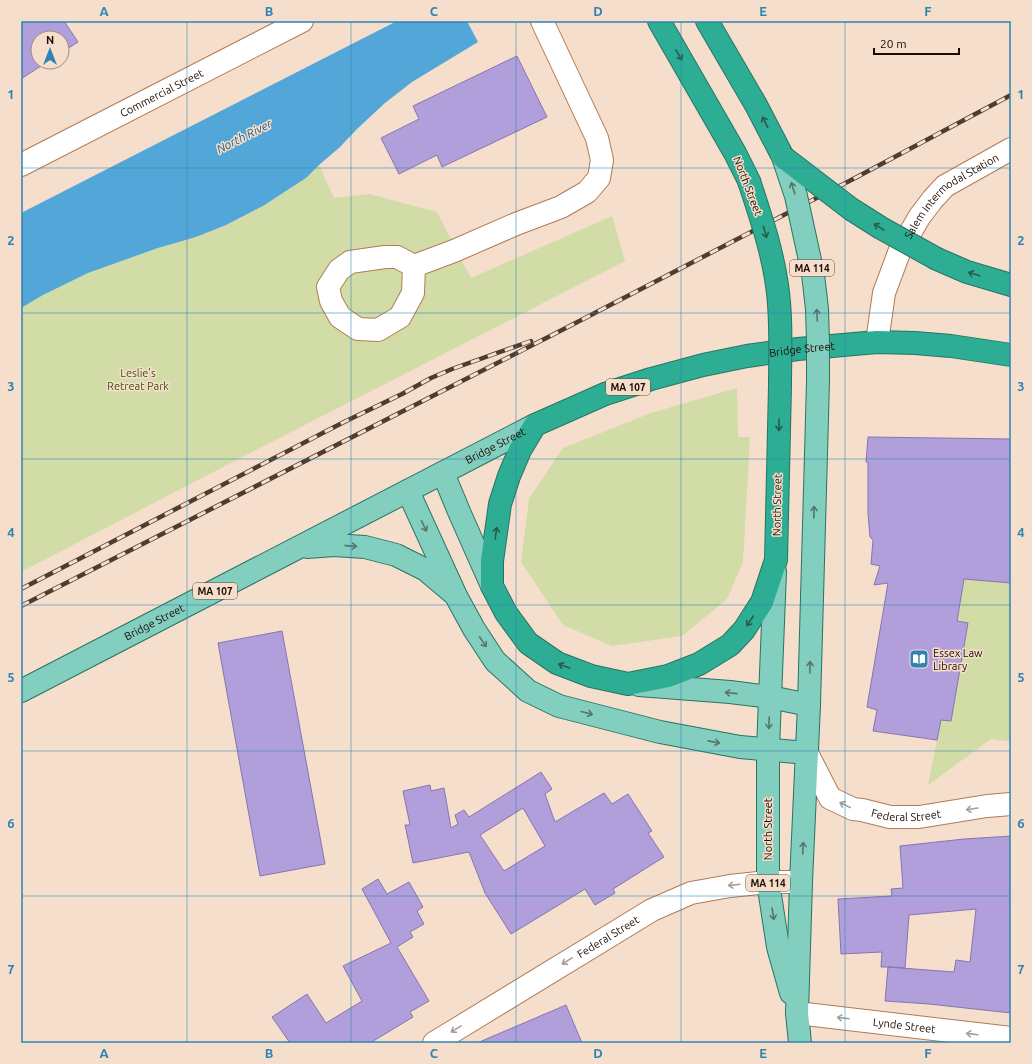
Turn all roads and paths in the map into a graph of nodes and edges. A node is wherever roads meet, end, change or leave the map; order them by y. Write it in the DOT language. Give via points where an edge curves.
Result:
graph roads {
  1 [pos="302,21"];
  2 [pos="542,21"];
  3 [pos="659,21"];
  4 [pos="707,21"];
  5 [pos="1011,149"];
  6 [pos="783,157"];
  7 [pos="21,165"];
  8 [pos="414,266"];
  9 [pos="1011,285"];
  10 [pos="876,342"];
  11 [pos="1011,355"];
  12 [pos="536,425"];
  13 [pos="443,473"];
  14 [pos="408,491"];
  15 [pos="298,548"];
  16 [pos="776,560"];
  17 [pos="492,586"];
  18 [pos="456,596"];
  19 [pos="628,684"];
  20 [pos="21,691"];
  21 [pos="770,698"];
  22 [pos="809,706"];
  23 [pos="768,749"];
  24 [pos="807,752"];
  25 [pos="1011,804"];
  26 [pos="768,882"];
  27 [pos="801,882"];
  28 [pos="797,1013"];
  29 [pos="1011,1038"];
  30 [pos="434,1043"];
  31 [pos="800,1043"];
  1 -- 7 [label="street, Commercial Street"];
  2 -- 8 [label="street" via="597,138 602,160 599,178 587,192 561,207"];
  3 -- 16 [label="highway, North Street / MA 114, one-way, bridge" via="749,181 771,254 777,286 780,330"];
  6 -- 4 [label="highway, North Street / MA 114, one-way"];
  5 -- 10 [label="street, Salem Intermodal Station" via="945,186 920,216 900,250 884,293"];
  9 -- 6 [label="highway, one-way, bridge" via="967,272 937,259 881,228 851,209"];
  22 -- 6 [label="main road, North Street / MA 114, one-way, bridge" via="818,382 817,309 813,274 796,196"];
  10 -- 11 [label="highway, Bridge Street / MA 107" via="951,346"];
  10 -- 12 [label="highway, Bridge Street / MA 107" via="798,349 703,365 605,394"];
  12 -- 13 [label="main road, Bridge Street / MA 107"];
  17 -- 12 [label="highway, one-way" via="492,561 500,504 520,450"];
  13 -- 14 [label="main road, Bridge Street / MA 107"];
  13 -- 17 [label="main road"];
  14 -- 15 [label="main road, Bridge Street / MA 107"];
  14 -- 18 [label="main road, one-way"];
  15 -- 18 [label="main road, one-way" via="334,545 365,547 396,555 426,570"];
  15 -- 20 [label="main road, Bridge Street / MA 107"];
  16 -- 19 [label="highway, one-way" via="762,602 744,630 730,645 699,664 668,676"];
  16 -- 21 [label="main road, North Street / MA 114"];
  19 -- 17 [label="highway, one-way" via="592,676 557,663 528,643 506,613"];
  18 -- 23 [label="main road, one-way" via="495,661 528,691 560,706 653,731 740,747"];
  21 -- 19 [label="main road, one-way" via="730,692"];
  21 -- 22 [label="main road"];
  21 -- 23 [label="main road, North Street / MA 114, one-way"];
  22 -- 24 [label="main road, North Street / MA 114"];
  23 -- 24 [label="main road"];
  23 -- 26 [label="main road, North Street / MA 114"];
  25 -- 24 [label="street, Federal Street, one-way" via="919,817 890,818 853,810 830,798"];
  27 -- 24 [label="main road, North Street / MA 114, one-way"];
  26 -- 27 [label="street, Federal Street"];
  26 -- 28 [label="main road, North Street / MA 114, one-way" via="778,947"];
  26 -- 30 [label="street, Federal Street, one-way" via="691,893 652,910"];
  27 -- 28 [label="main road, North Street / MA 114"];
  29 -- 28 [label="street, Lynde Street, one-way"];
  28 -- 31 [label="main road, North Street / MA 114"];
}
